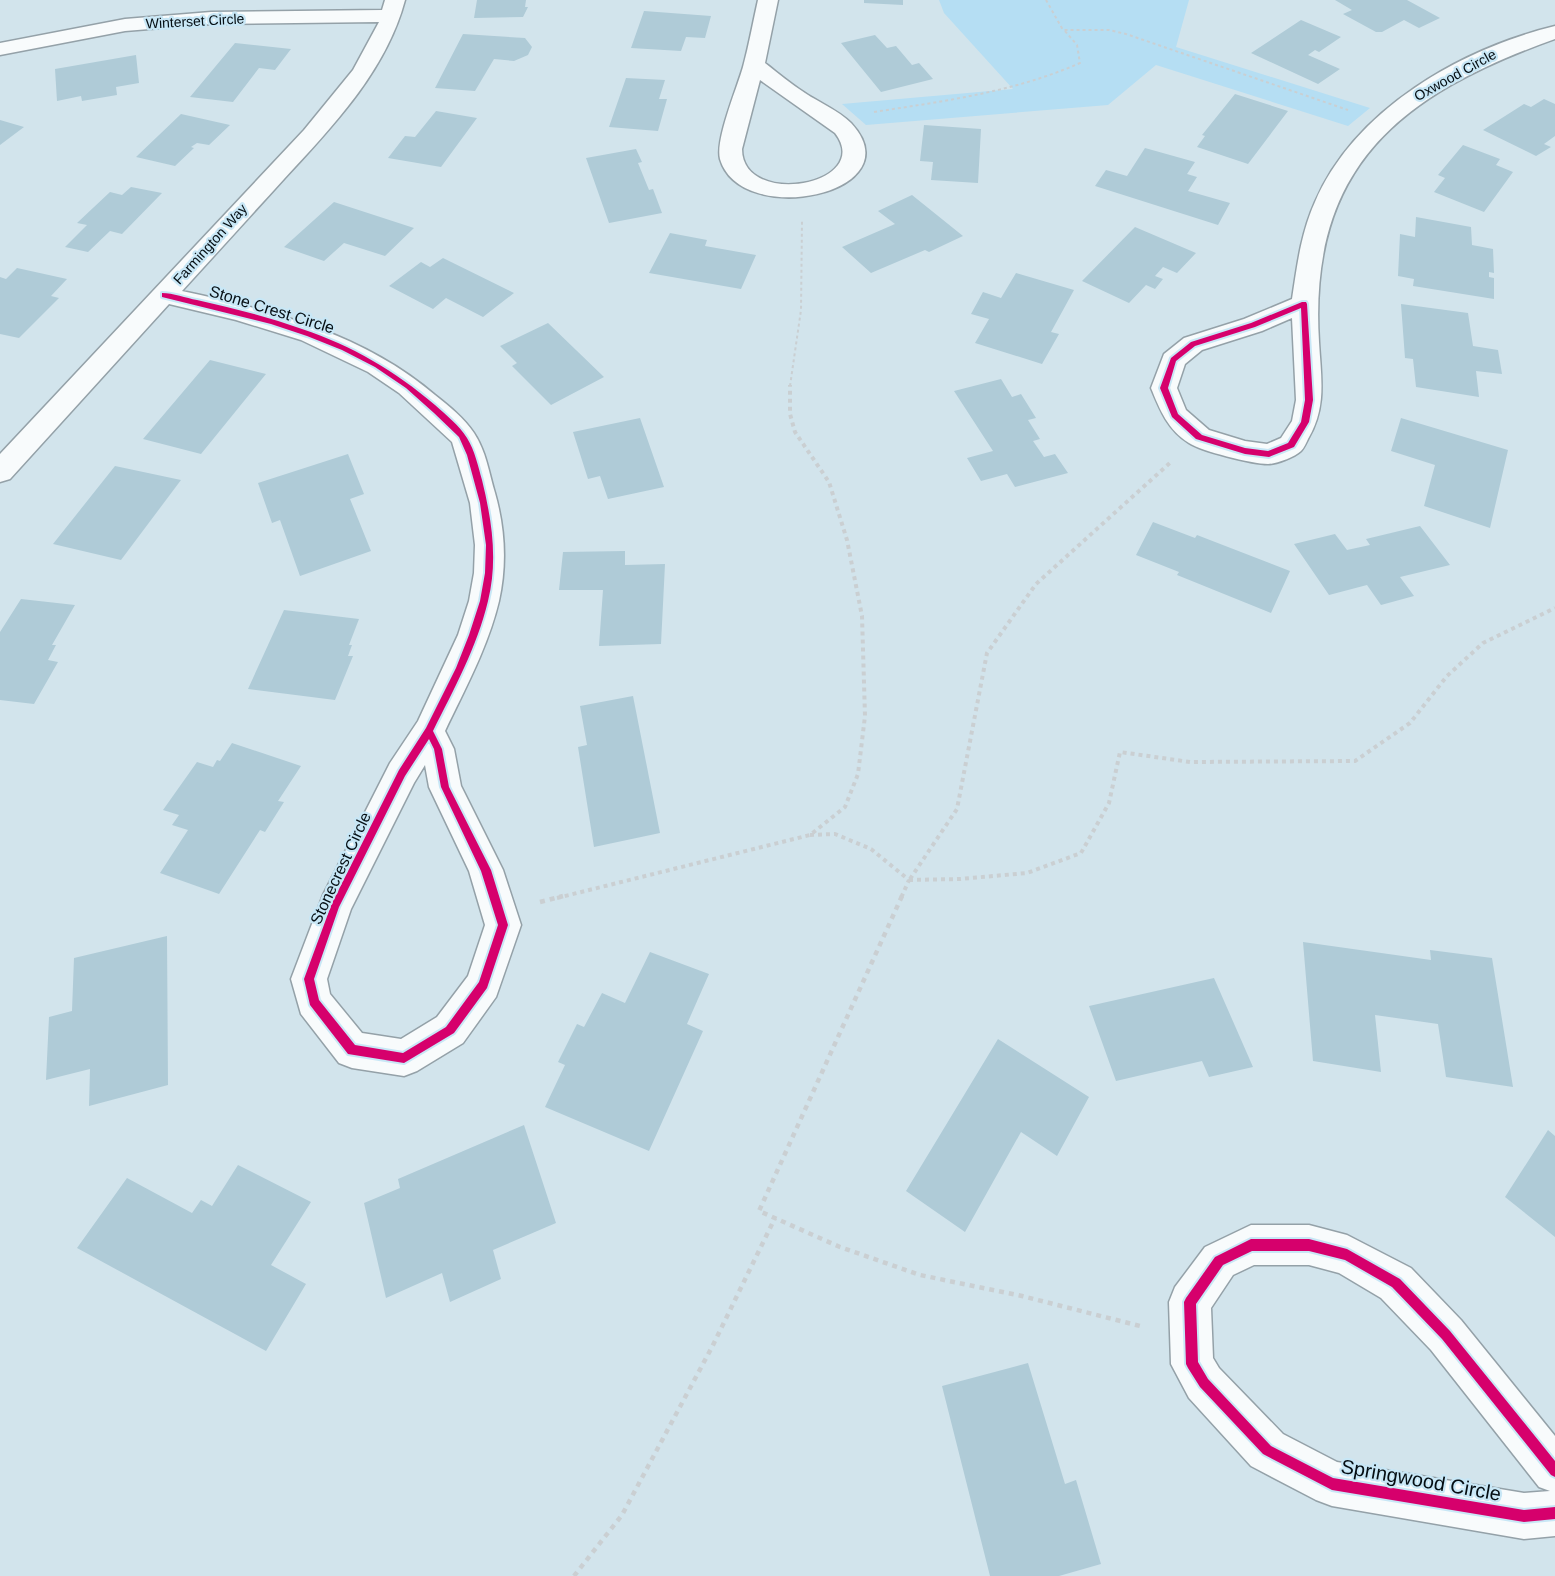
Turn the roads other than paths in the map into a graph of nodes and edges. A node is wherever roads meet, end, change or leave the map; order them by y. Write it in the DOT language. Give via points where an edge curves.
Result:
graph roads {
  1 [pos="768,0"];
  2 [pos="394,8"];
  3 [pos="1555,32"];
  4 [pos="0,49"];
  5 [pos="754,64"];
  6 [pos="164,295"];
  7 [pos="1304,304"];
  8 [pos="0,472"];
  9 [pos="429,731"];
  10 [pos="1555,1471"];
  11 [pos="1555,1514"];
  1 -- 5 [label="street"];
  2 -- 4 [label="street, Winterset Circle" via="136,24"];
  2 -- 6 [label="street, Farmington Way" via="375,53 349,92"];
  3 -- 7 [label="street, Oxwood Circle" via="1505,48 1418,93 1358,148 1328,194 1315,230"];
  5 -- 5 [label="street" via="734,134 731,157 735,172 755,185 779,190 803,190 831,183 848,173 854,160 853,144 844,129"];
  6 -- 8 [label="street, Farmington Way"];
  6 -- 9 [label="street, Stone Crest Circle" via="301,331 351,352 398,379 427,402 467,444 486,509 490,563 473,640"];
  7 -- 7 [label="street, Oxwood Circle" via="1309,400 1305,422 1291,445 1269,454 1245,451 1199,436 1175,415 1164,388 1173,360 1193,344"];
  9 -- 9 [label="street, Stonecrest Circle" via="438,749 445,787 486,870 503,925 483,985 450,1030 404,1058 352,1050 314,1002 309,979 335,906 402,773"];
  10 -- 11 [label="street, Springwood Circle" via="1439,1327 1396,1282 1347,1255 1310,1245 1251,1245 1219,1261 1190,1302 1192,1364 1204,1383 1267,1449 1332,1484 1524,1516"];
}
